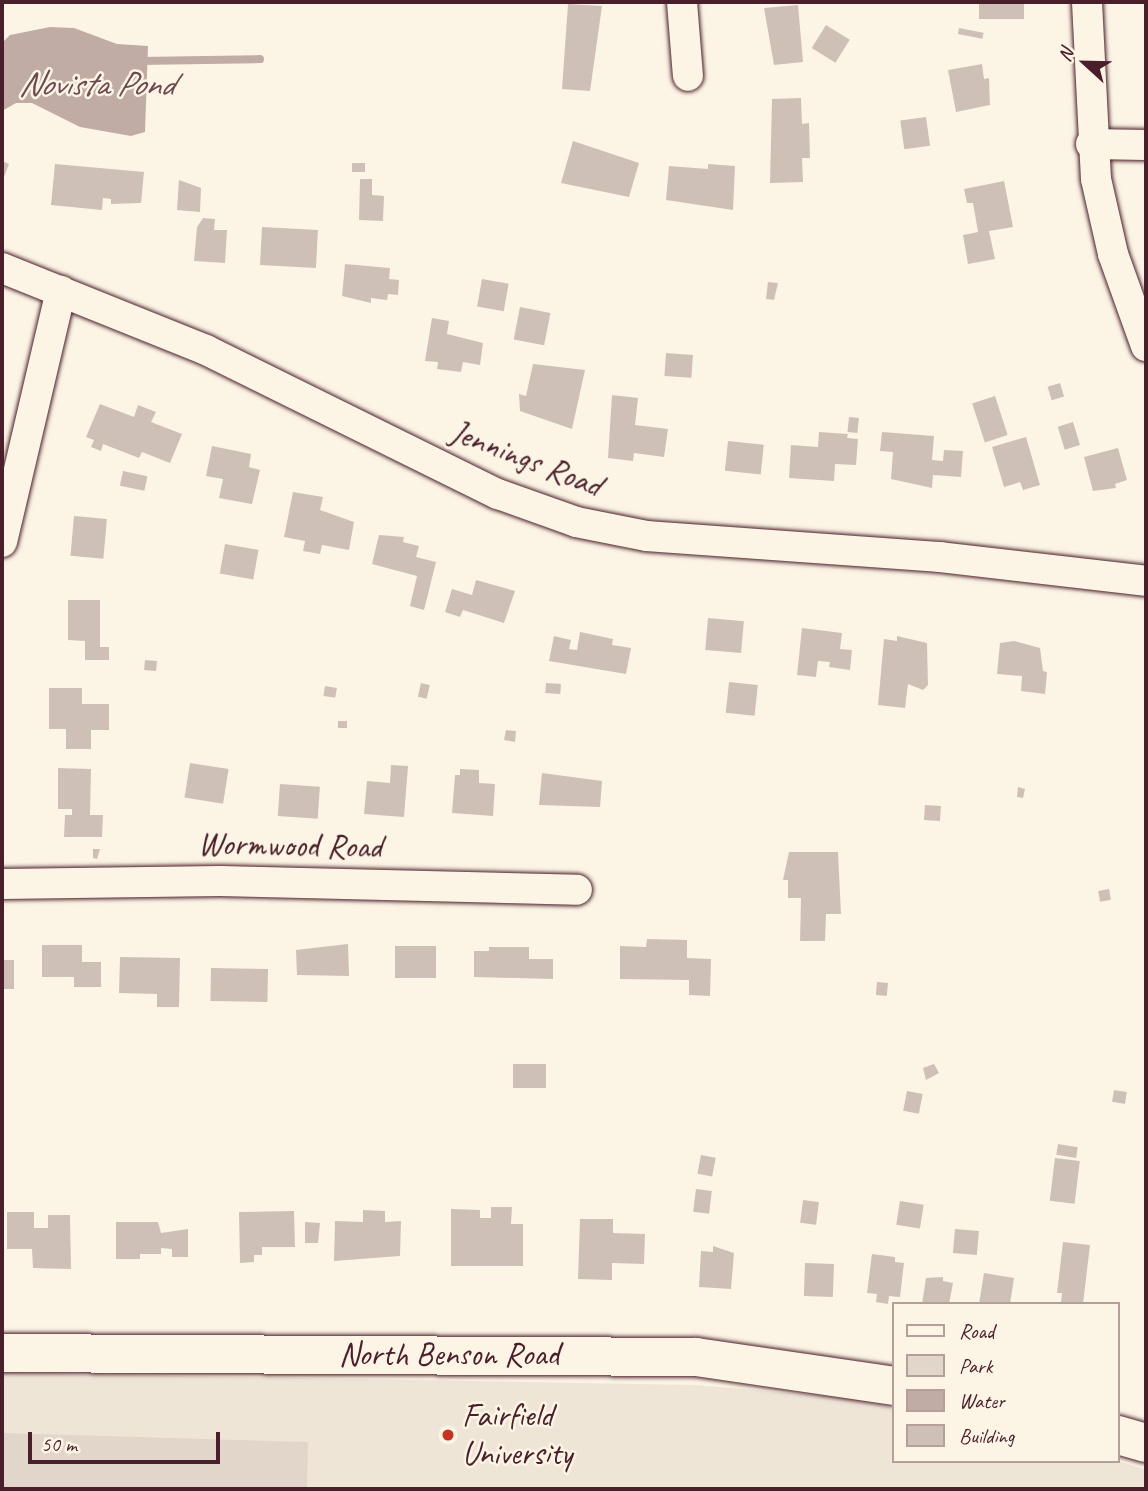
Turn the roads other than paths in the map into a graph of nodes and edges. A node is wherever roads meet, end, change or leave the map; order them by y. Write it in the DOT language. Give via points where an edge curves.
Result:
graph roads {
  1 [pos="682,2"];
  2 [pos="1087,2"];
  3 [pos="688,76"];
  4 [pos="1091,144"];
  5 [pos="1146,145"];
  6 [pos="2,268"];
  7 [pos="61,292"];
  8 [pos="1146,346"];
  9 [pos="2,542"];
  10 [pos="1146,581"];
  11 [pos="2,884"];
  12 [pos="577,890"];
  13 [pos="2,1353"];
  14 [pos="892,1386"];
  15 [pos="1120,1436"];
  16 [pos="1146,1443"];
  1 -- 3 [label="street"];
  2 -- 4 [label="street"];
  4 -- 5 [label="street"];
  4 -- 8 [label="street" via="1102,213"];
  6 -- 7 [label="street, Jennings Road"];
  7 -- 9 [label="street"];
  7 -- 10 [label="street, Jennings Road" via="206,350 498,494 576,522 647,536 940,557"];
  11 -- 12 [label="street, Wormwood Road" via="220,881"];
  13 -- 14 [label="main road, North Benson Road" via="696,1356"];
  15 -- 16 [label="main road"];
}
